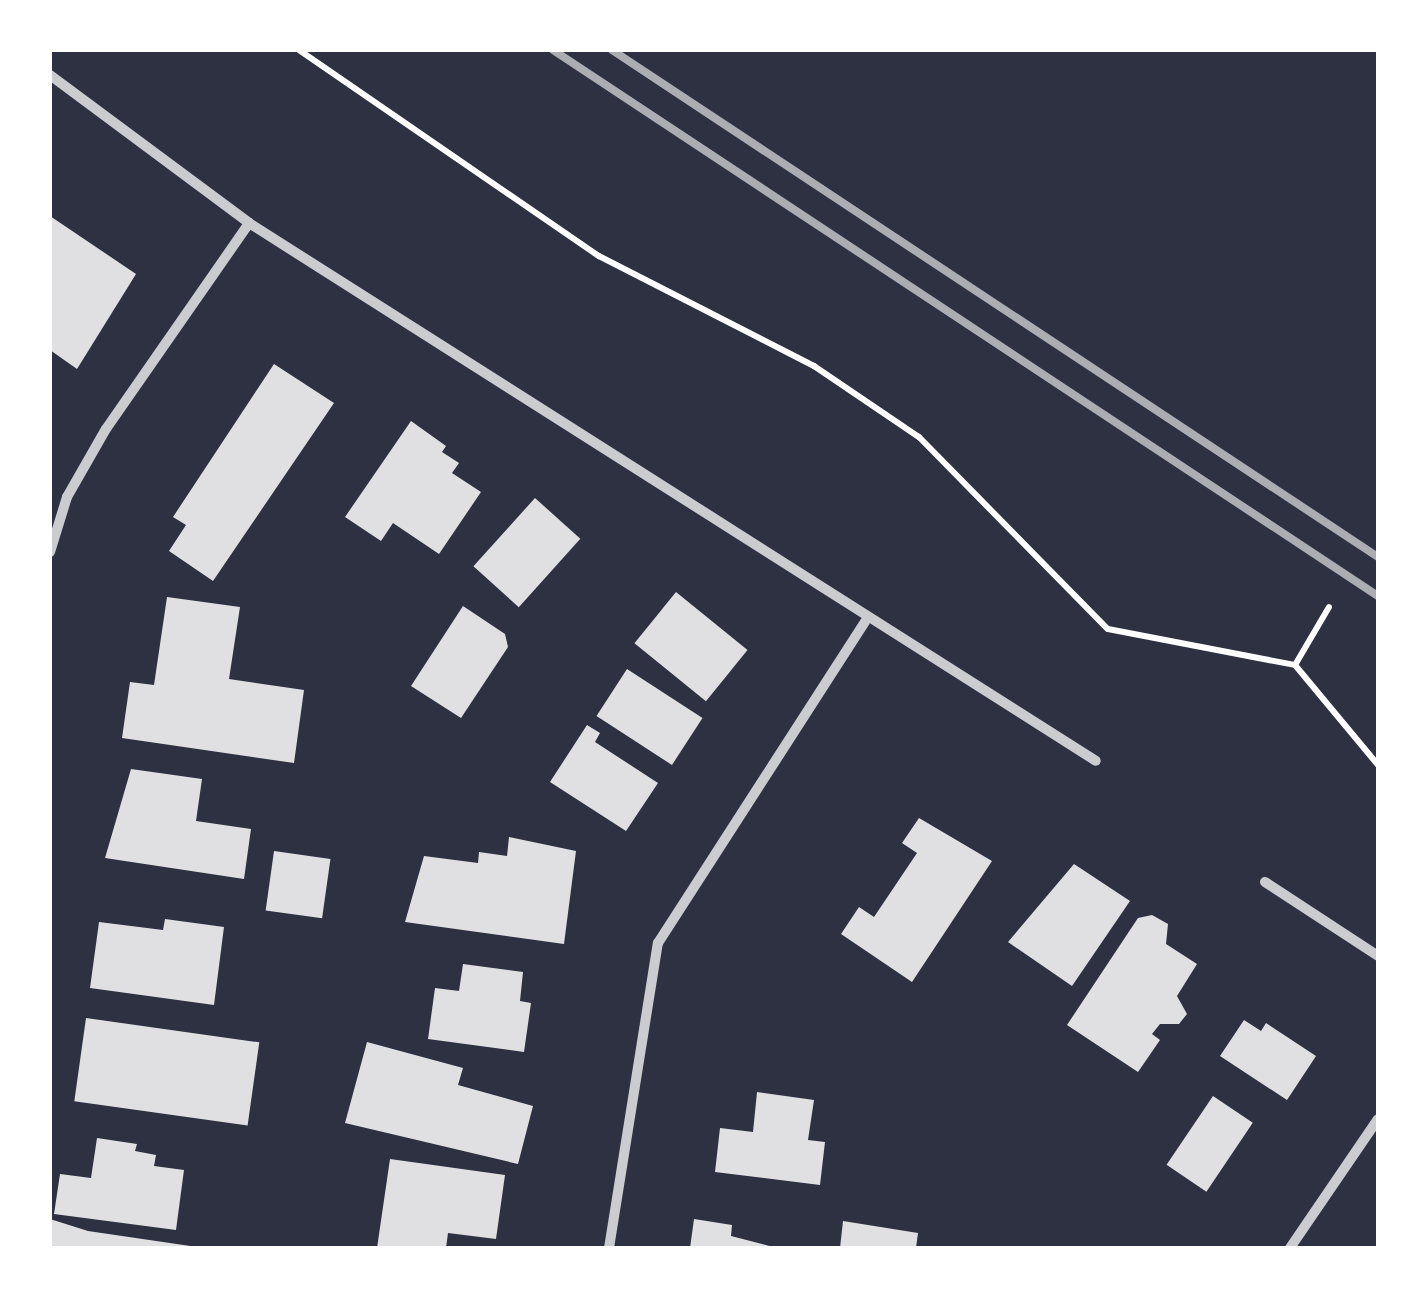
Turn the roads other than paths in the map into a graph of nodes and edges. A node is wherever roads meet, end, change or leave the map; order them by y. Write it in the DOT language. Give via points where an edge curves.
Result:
graph roads {
  1 [pos="50,75"];
  2 [pos="250,223"];
  3 [pos="50,552"];
  4 [pos="865,622"];
  5 [pos="1096,761"];
  6 [pos="1265,882"];
  7 [pos="1378,956"];
  8 [pos="1378,1119"];
  9 [pos="609,1248"];
  10 [pos="1290,1248"];
  1 -- 2 [label="street"];
  2 -- 3 [label="street" via="106,428 67,496"];
  2 -- 4 [label="street"];
  4 -- 5 [label="street"];
  4 -- 9 [label="street" via="658,943"];
  6 -- 7 [label="street"];
  8 -- 10 [label="street"];
}
